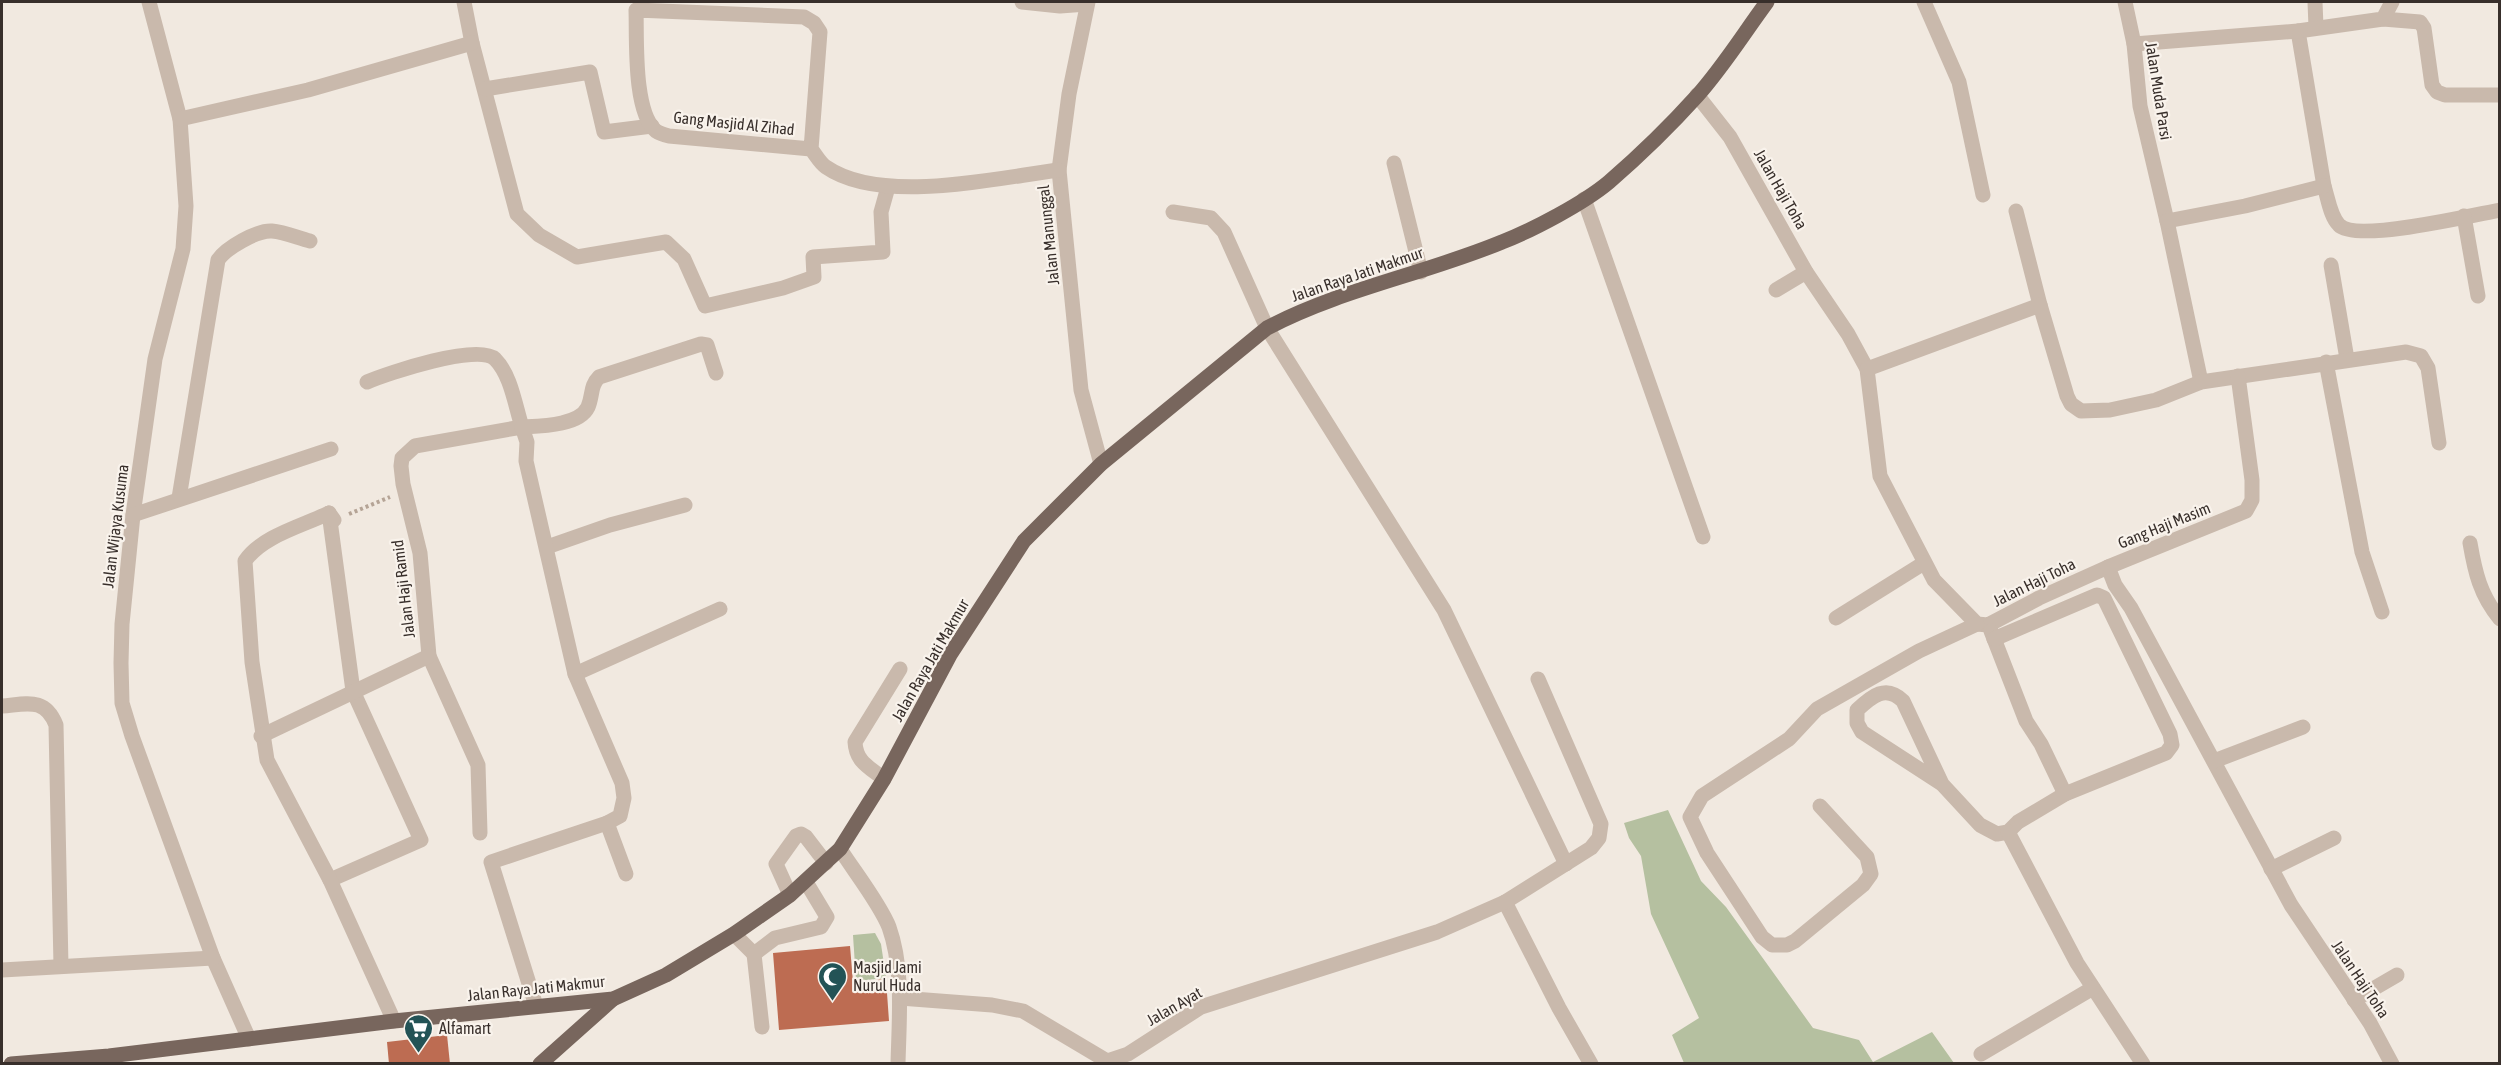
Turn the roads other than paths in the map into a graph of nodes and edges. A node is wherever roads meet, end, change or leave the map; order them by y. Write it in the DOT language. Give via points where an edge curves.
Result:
graph roads {
  1 [pos="149,2"];
  2 [pos="464,2"];
  3 [pos="1023,2"];
  4 [pos="1767,2"];
  5 [pos="1924,2"];
  6 [pos="2125,2"];
  7 [pos="2315,2"];
  8 [pos="2392,2"];
  9 [pos="1088,3"];
  10 [pos="2383,19"];
  11 [pos="2316,27"];
  12 [pos="2298,31"];
  13 [pos="472,43"];
  14 [pos="2134,44"];
  15 [pos="485,89"];
  16 [pos="1697,95"];
  17 [pos="2499,95"];
  18 [pos="180,119"];
  19 [pos="652,126"];
  20 [pos="811,149"];
  21 [pos="1394,163"];
  22 [pos="1059,170"];
  23 [pos="2325,186"];
  24 [pos="888,187"];
  25 [pos="1983,195"];
  26 [pos="1584,199"];
  27 [pos="2499,210"];
  28 [pos="2016,211"];
  29 [pos="1173,212"];
  30 [pos="2464,216"];
  31 [pos="2167,221"];
  32 [pos="310,241"];
  33 [pos="2331,265"];
  34 [pos="1421,272"];
  35 [pos="1806,272"];
  36 [pos="1776,290"];
  37 [pos="2478,296"];
  38 [pos="2040,305"];
  39 [pos="1268,328"];
  40 [pos="2347,359"];
  41 [pos="2326,362"];
  42 [pos="1867,369"];
  43 [pos="716,373"];
  44 [pos="2238,376"];
  45 [pos="367,382"];
  46 [pos="2201,382"];
  47 [pos="522,427"];
  48 [pos="2439,443"];
  49 [pos="331,449"];
  50 [pos="1101,464"];
  51 [pos="179,498"];
  52 [pos="685,505"];
  53 [pos="133,515"];
  54 [pos="1703,537"];
  55 [pos="2470,543"];
  56 [pos="547,548"];
  57 [pos="1924,563"];
  58 [pos="2108,567"];
  59 [pos="720,609"];
  60 [pos="2382,612"];
  61 [pos="1836,618"];
  62 [pos="2499,619"];
  63 [pos="1987,629"];
  64 [pos="429,656"];
  65 [pos="900,669"];
  66 [pos="575,674"];
  67 [pos="1538,679"];
  68 [pos="353,691"];
  69 [pos="2,706"];
  70 [pos="2302,727"];
  71 [pos="261,736"];
  72 [pos="2214,762"];
  73 [pos="885,779"];
  74 [pos="1942,784"];
  75 [pos="2065,794"];
  76 [pos="1820,806"];
  77 [pos="608,823"];
  78 [pos="2008,831"];
  79 [pos="480,833"];
  80 [pos="2334,837"];
  81 [pos="840,849"];
  82 [pos="826,863"];
  83 [pos="1566,864"];
  84 [pos="2271,869"];
  85 [pos="626,874"];
  86 [pos="330,880"];
  87 [pos="806,882"];
  88 [pos="790,895"];
  89 [pos="1505,902"];
  90 [pos="734,934"];
  91 [pos="754,954"];
  92 [pos="213,958"];
  93 [pos="61,966"];
  94 [pos="2,970"];
  95 [pos="2397,975"];
  96 [pos="2093,988"];
  97 [pos="900,998"];
  98 [pos="613,999"];
  99 [pos="2354,1000"];
  100 [pos="536,1006"];
  101 [pos="394,1021"];
  102 [pos="762,1027"];
  103 [pos="249,1039"];
  104 [pos="1981,1054"];
  105 [pos="110,1060"];
  106 [pos="11,1064"];
  107 [pos="540,1064"];
  108 [pos="898,1064"];
  109 [pos="1591,1064"];
  110 [pos="2143,1064"];
  111 [pos="2392,1064"];
  1 -- 18 [label="street, Jalan Wijaya Kusuma"];
  2 -- 13 [label="street"];
  3 -- 9 [label="street" via="1060,6"];
  4 -- 16 [label="main road, Jalan Raya Jati Makmur"];
  5 -- 25 [label="street" via="1959,82"];
  6 -- 14 [label="street, Jalan Muda Parsi"];
  7 -- 11 [label="street"];
  8 -- 10 [label="street"];
  9 -- 22 [label="street, Jalan Manunggal" via="1069,94"];
  10 -- 11 [label="street"];
  10 -- 17 [label="street" via="2420,22 2432,85 2437,92"];
  11 -- 12 [label="street"];
  12 -- 14 [label="street"];
  12 -- 23 [label="street"];
  13 -- 15 [label="street"];
  13 -- 18 [label="street" via="297,93"];
  14 -- 31 [label="street, Jalan Muda Parsi" via="2140,106"];
  15 -- 19 [label="street" via="590,72 604,132"];
  15 -- 24 [label="street" via="517,214 539,235 577,257 666,242 684,259 705,306 814,277 813,257 884,252 881,212"];
  16 -- 26 [label="main road, Jalan Raya Jati Makmur" via="1608,183"];
  16 -- 35 [label="street, Jalan Haji Toha" via="1730,137"];
  18 -- 53 [label="street, Jalan Wijaya Kusuma" via="186,206 183,249 156,358"];
  19 -- 20 [label="street, Gang Masjid Al Zihad" via="669,136"];
  19 -- 20 [label="street, Gang Masjid Al Zihad" via="646,118 638,81 636,10 804,16 820,32"];
  20 -- 24 [label="street, Gang Masjid Al Zihad" via="825,166 847,177"];
  21 -- 34 [label="street"];
  22 -- 24 [label="street, Gang Masjid Al Zihad"];
  22 -- 50 [label="street, Jalan Manunggal" via="1081,390"];
  23 -- 30 [label="street" via="2339,225 2352,231 2403,228"];
  23 -- 31 [label="street"];
  26 -- 34 [label="main road, Jalan Raya Jati Makmur" via="1504,242"];
  26 -- 54 [label="street"];
  27 -- 30 [label="street"];
  28 -- 38 [label="street"];
  29 -- 39 [label="street" via="1211,218 1224,232"];
  30 -- 37 [label="street"];
  31 -- 46 [label="street, Jalan Muda Parsi"];
  32 -- 51 [label="street" via="265,232 222,253 218,260"];
  33 -- 40 [label="street"];
  34 -- 39 [label="main road, Jalan Raya Jati Makmur" via="1342,296"];
  35 -- 36 [label="street"];
  35 -- 42 [label="street, Jalan Haji Toha"];
  38 -- 42 [label="street"];
  38 -- 46 [label="street" via="2065,391 2077,409 2110,410 2156,400"];
  39 -- 50 [label="main road, Jalan Raya Jati Makmur"];
  39 -- 83 [label="street" via="1444,610"];
  40 -- 41 [label="street"];
  40 -- 48 [label="street" via="2406,351 2421,356 2428,368"];
  41 -- 44 [label="street"];
  41 -- 60 [label="street" via="2362,552"];
  42 -- 57 [label="street, Jalan Haji Toha" via="1880,476"];
  43 -- 47 [label="street" via="711,349 701,344 599,377 592,384 586,410 580,415"];
  44 -- 46 [label="street"];
  44 -- 58 [label="street, Gang Haji Masim" via="2252,500 2246,511"];
  45 -- 47 [label="street" via="458,355 483,353 503,369"];
  47 -- 56 [label="street"];
  47 -- 64 [label="street, Jalan Haji Ramid" via="415,446 402,458 405,492 420,553"];
  49 -- 51 [label="street"];
  50 -- 73 [label="main road, Jalan Raya Jati Makmur" via="1024,541 950,655"];
  51 -- 53 [label="street"];
  52 -- 56 [label="street" via="610,525"];
  53 -- 92 [label="street, Jalan Wijaya Kusuma" via="122,624 122,703"];
  55 -- 62 [label="street" via="2476,580"];
  56 -- 66 [label="street"];
  57 -- 61 [label="street"];
  57 -- 63 [label="street, Jalan Haji Toha" via="1934,580"];
  58 -- 63 [label="street, Jalan Haji Toha" via="2038,598"];
  58 -- 72 [label="street, Jalan Haji Toha"];
  59 -- 66 [label="street"];
  63 -- 75 [label="street" via="2026,721"];
  63 -- 75 [label="street" via="2097,595 2104,598 2170,734 2172,744 2166,753"];
  63 -- 76 [label="street" via="1919,651 1817,709 1789,739 1702,796 1690,817 1707,853 1762,938 1772,945 1786,945 1863,885 1871,874 1868,857"];
  64 -- 68 [label="street"];
  64 -- 79 [label="street, Jalan Haji Ramid" via="478,765"];
  65 -- 73 [label="street" via="855,742 859,760"];
  66 -- 77 [label="street" via="622,783 622,812"];
  67 -- 83 [label="street, Jalan Ayat" via="1601,824 1599,838 1591,848"];
  68 -- 71 [label="street"];
  68 -- 71 [label="street" via="332,516 253,549 245,561"];
  68 -- 86 [label="street" via="421,840"];
  69 -- 93 [label="street" via="41,705 51,711 56,725"];
  70 -- 72 [label="street"];
  71 -- 86 [label="street" via="267,760"];
  72 -- 84 [label="street, Jalan Haji Toha"];
  73 -- 81 [label="main road, Jalan Raya Jati Makmur"];
  74 -- 74 [label="street" via="1904,701 1896,693 1882,691 1857,710 1862,732"];
  74 -- 78 [label="street" via="1980,825 1997,834"];
  75 -- 78 [label="street"];
  77 -- 85 [label="street"];
  77 -- 100 [label="street" via="491,862"];
  78 -- 96 [label="street"];
  80 -- 84 [label="street"];
  81 -- 82 [label="main road, Jalan Raya Jati Makmur"];
  81 -- 97 [label="street" via="888,925 895,948"];
  82 -- 87 [label="main road, Jalan Raya Jati Makmur"];
  82 -- 88 [label="street" via="806,837 796,836 776,864"];
  83 -- 89 [label="street, Jalan Ayat"];
  84 -- 99 [label="street, Jalan Haji Toha"];
  86 -- 101 [label="street"];
  87 -- 88 [label="main road, Jalan Raya Jati Makmur"];
  87 -- 91 [label="street" via="826,917 821,927 775,938"];
  88 -- 90 [label="main road, Jalan Raya Jati Makmur"];
  89 -- 97 [label="street, Jalan Ayat" via="1437,932 1201,1007 1128,1054 1107,1062 1023,1011"];
  89 -- 109 [label="street"];
  90 -- 91 [label="street"];
  90 -- 98 [label="main road, Jalan Raya Jati Makmur" via="666,975"];
  91 -- 102 [label="street"];
  92 -- 93 [label="street"];
  92 -- 103 [label="street, Jalan Wijaya Kusuma"];
  93 -- 94 [label="street"];
  95 -- 99 [label="street"];
  96 -- 104 [label="street"];
  96 -- 110 [label="street"];
  97 -- 108 [label="street"];
  98 -- 100 [label="main road, Jalan Raya Jati Makmur"];
  98 -- 107 [label="main road"];
  99 -- 111 [label="street, Jalan Haji Toha"];
  100 -- 101 [label="main road, Jalan Raya Jati Makmur"];
  101 -- 103 [label="main road, Jalan Raya Jati Makmur"];
  103 -- 105 [label="main road, Jalan Raya Jati Makmur"];
  105 -- 106 [label="main road, Jalan Raya Jati Makmur"];
}
